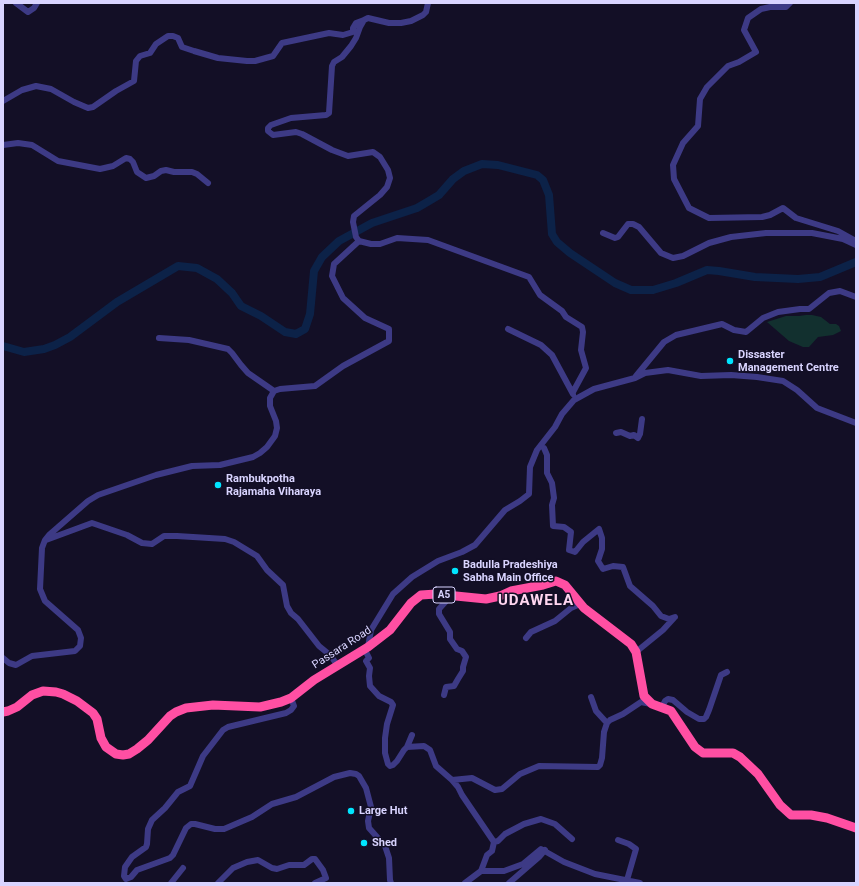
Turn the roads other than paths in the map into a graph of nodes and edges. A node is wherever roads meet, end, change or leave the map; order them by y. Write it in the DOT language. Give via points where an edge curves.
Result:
graph roads {
  1 [pos="16,3"];
  2 [pos="37,3"];
  3 [pos="428,3"];
  4 [pos="790,3"];
  5 [pos="364,20"];
  6 [pos="3,101"];
  7 [pos="3,145"];
  8 [pos="208,183"];
  9 [pos="603,233"];
  10 [pos="358,239"];
  11 [pos="856,241"];
  12 [pos="856,245"];
  13 [pos="856,297"];
  14 [pos="508,329"];
  15 [pos="160,338"];
  16 [pos="635,378"];
  17 [pos="274,391"];
  18 [pos="573,392"];
  19 [pos="574,400"];
  20 [pos="642,419"];
  21 [pos="856,423"];
  22 [pos="616,433"];
  23 [pos="544,448"];
  24 [pos="45,540"];
  25 [pos="453,596"];
  26 [pos="580,604"];
  27 [pos="526,638"];
  28 [pos="366,649"];
  29 [pos="636,652"];
  30 [pos="3,658"];
  31 [pos="338,666"];
  32 [pos="727,672"];
  33 [pos="444,696"];
  34 [pos="591,697"];
  35 [pos="291,698"];
  36 [pos="652,704"];
  37 [pos="662,708"];
  38 [pos="3,712"];
  39 [pos="608,722"];
  40 [pos="412,735"];
  41 [pos="407,747"];
  42 [pos="452,780"];
  43 [pos="856,828"];
  44 [pos="572,839"];
  45 [pos="618,840"];
  46 [pos="494,842"];
  47 [pos="544,850"];
  48 [pos="183,868"];
  49 [pos="481,871"];
  50 [pos="626,880"];
  51 [pos="171,883"];
  52 [pos="218,883"];
  53 [pos="315,883"];
  54 [pos="391,883"];
  55 [pos="465,883"];
  56 [pos="509,883"];
  57 [pos="640,883"];
  1 -- 2 [label="street" via="28,12"];
  3 -- 5 [label="street" via="426,12 411,21 389,23 368,18"];
  4 -- 11 [label="street" via="786,7 761,9 748,18 744,30 756,52 728,66 707,87 700,99 698,126 683,143 673,165 674,179 688,208 709,218 762,217 783,208 796,218 838,231"];
  5 -- 6 [label="street" via="356,23 353,32 343,35 329,33 282,43 273,56 255,61 218,58 182,46 178,38 168,36 156,44 150,53 140,56 136,61 134,81 88,108 51,89 36,86 22,90"];
  5 -- 10 [label="street" via="351,46 332,66 329,113 291,118 268,128 273,135 296,132 302,134 348,156 373,152 380,157 390,174 389,183 380,195 355,214 353,222"];
  7 -- 8 [label="street" via="32,145 58,161 100,169 113,166 126,158 133,162 137,172 146,178 161,170 192,172"];
  9 -- 12 [label="street" via="615,238 628,224 633,224 639,227 661,253 673,258 731,237 766,233 812,233 843,239"];
  10 -- 17 [label="street" via="334,264 332,276 343,298 365,318 389,328 389,341 343,366 315,386"];
  10 -- 18 [label="street" via="371,244 380,244 397,238 428,240 529,277 540,295 582,327 581,350 586,368"];
  13 -- 16 [label="street" via="840,291 829,293 809,309 778,312 762,318 746,332 722,324 676,335 664,342"];
  14 -- 18 [label="street" via="541,345 552,355"];
  15 -- 17 [label="street" via="189,340 228,349 248,373"];
  16 -- 19 [label="street" via="594,389"];
  16 -- 21 [label="street" via="645,373 668,370 701,376 731,375 783,381 818,408"];
  17 -- 24 [label="street" via="270,398 270,406 277,428 275,436 260,453 220,465 192,466 163,473 98,495"];
  18 -- 19 [label="street"];
  19 -- 28 [label="street" via="537,450 530,467 529,494 505,510 475,545 438,561 412,577 394,593 371,630"];
  20 -- 22 [label="street" via="638,438 621,432"];
  23 -- 29 [label="street" via="554,498 553,526 564,527 571,532 569,550 575,552 599,529 602,549 598,560 603,569 622,567 630,586 661,616 669,619 675,617"];
  24 -- 30 [label="street" via="42,548 40,589 45,601 78,630 80,646 75,651 32,656 16,665"];
  24 -- 31 [label="street" via="92,523 142,543 152,544 164,536 225,538 257,556 283,585 291,613"];
  25 -- 26 [label="highway, Passara Road / A5" via="486,600 511,591 556,581 565,585"];
  25 -- 28 [label="highway, Passara Road / A5" via="427,594 417,597 390,630"];
  25 -- 33 [label="street" via="439,609 439,614 450,632 450,638 466,657 463,671 454,686 446,687"];
  26 -- 27 [label="street" via="555,621 531,632"];
  26 -- 29 [label="highway, Passara Road / A5" via="631,644"];
  28 -- 31 [label="highway, Passara Road / A5"];
  28 -- 41 [label="street" via="369,658 366,662 370,668 370,686 393,705 385,738 388,764 393,765"];
  29 -- 36 [label="highway" via="644,696"];
  31 -- 35 [label="highway, Passara Road / A5"];
  32 -- 37 [label="street" via="721,674 704,719 687,712 673,700 665,701"];
  34 -- 39 [label="street" via="596,711"];
  35 -- 38 [label="highway, Passara Road / A5" via="260,707 213,705 186,708 170,716 148,740 129,754 123,755 106,748 93,713 62,694 43,691 32,695 8,712"];
  35 -- 54 [label="street" via="294,706 286,713 223,730 203,756 190,786 178,792 152,820 146,847 132,857 125,867 124,876 126,879 137,870 170,858 186,828 191,824 224,829 252,817 272,804 296,797 334,776 350,773 359,776 366,788 371,807 369,828 385,846 389,858"];
  36 -- 37 [label="highway"];
  36 -- 39 [label="street" via="641,702"];
  37 -- 43 [label="highway" via="671,711 695,747 703,753 733,753 744,760 790,815 827,818"];
  39 -- 42 [label="street" via="598,768 539,766 520,774 502,789 495,790 472,778"];
  40 -- 41 [label="street"];
  41 -- 42 [label="street" via="424,746 430,750 436,766"];
  42 -- 46 [label="street"];
  44 -- 46 [label="street" via="555,824 541,820 524,824"];
  45 -- 50 [label="street" via="636,849"];
  46 -- 49 [label="street"];
  47 -- 49 [label="street" via="537,850 523,864 504,871"];
  47 -- 50 [label="street" via="564,862 594,874"];
  47 -- 56 [label="street"];
  48 -- 51 [label="street"];
  49 -- 55 [label="street"];
  50 -- 57 [label="street"];
  52 -- 53 [label="street" via="233,868 247,862 258,860 277,869 288,865 304,865 314,859 326,878"];
}
